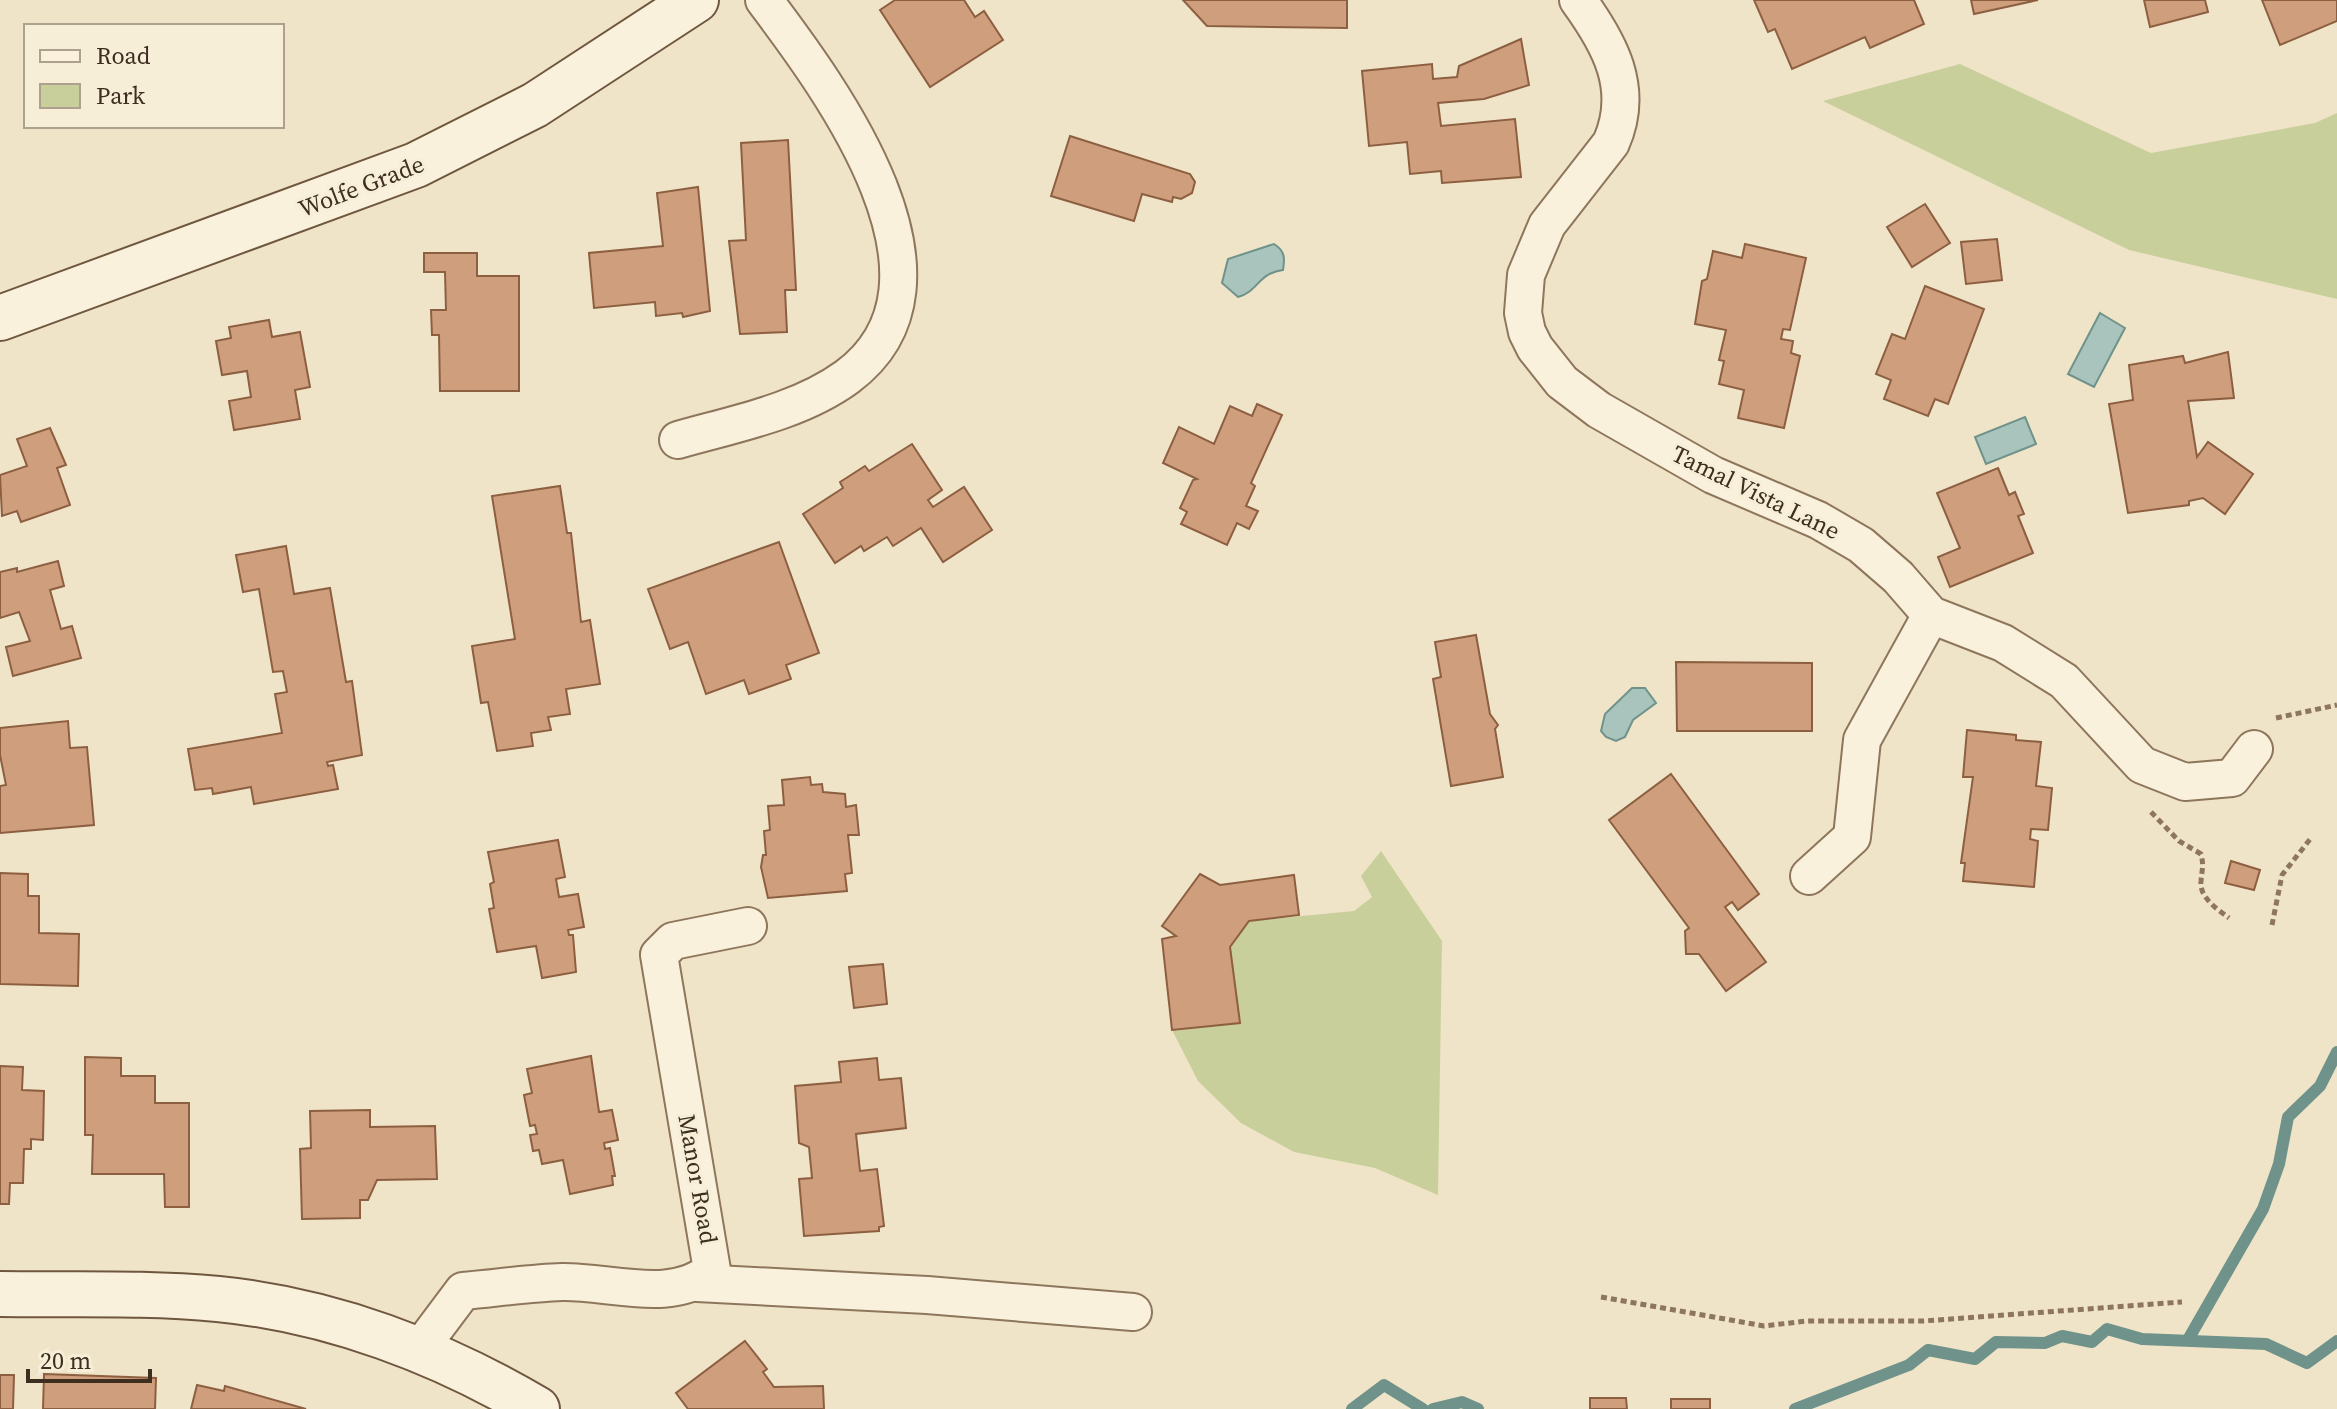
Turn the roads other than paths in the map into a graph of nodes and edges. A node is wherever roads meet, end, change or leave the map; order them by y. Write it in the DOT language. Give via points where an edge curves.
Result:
graph roads {
  1 [pos="696,0"];
  2 [pos="764,0"];
  3 [pos="1578,0"];
  4 [pos="0,318"];
  5 [pos="678,440"];
  6 [pos="1931,615"];
  7 [pos="2254,749"];
  8 [pos="1809,876"];
  9 [pos="748,926"];
  10 [pos="697,1283"];
  11 [pos="0,1294"];
  12 [pos="1133,1312"];
  13 [pos="418,1351"];
  14 [pos="537,1409"];
  1 -- 4 [label="street, Wolfe Grade" via="545,99 429,159 352,192"];
  2 -- 5 [label="street" via="837,100 865,154 896,256 896,315 876,350 827,389 788,407"];
  3 -- 6 [label="street, Tamal Vista Lane" via="1615,61 1621,114 1611,143 1547,225 1530,259 1523,313 1535,348 1579,397 1622,424 1733,486 1818,520 1861,545"];
  6 -- 7 [label="street, Tamal Vista Lane" via="2003,643 2064,681 2142,765 2185,782 2232,778"];
  6 -- 8 [label="street" via="1862,740 1852,837"];
  9 -- 10 [label="street, Manor Road" via="673,941 659,955 711,1249 712,1270"];
  10 -- 12 [label="street"];
  10 -- 13 [label="street" via="651,1289 563,1282 463,1291"];
  11 -- 13 [label="street" via="219,1299 321,1318"];
  13 -- 14 [label="street"];
}
